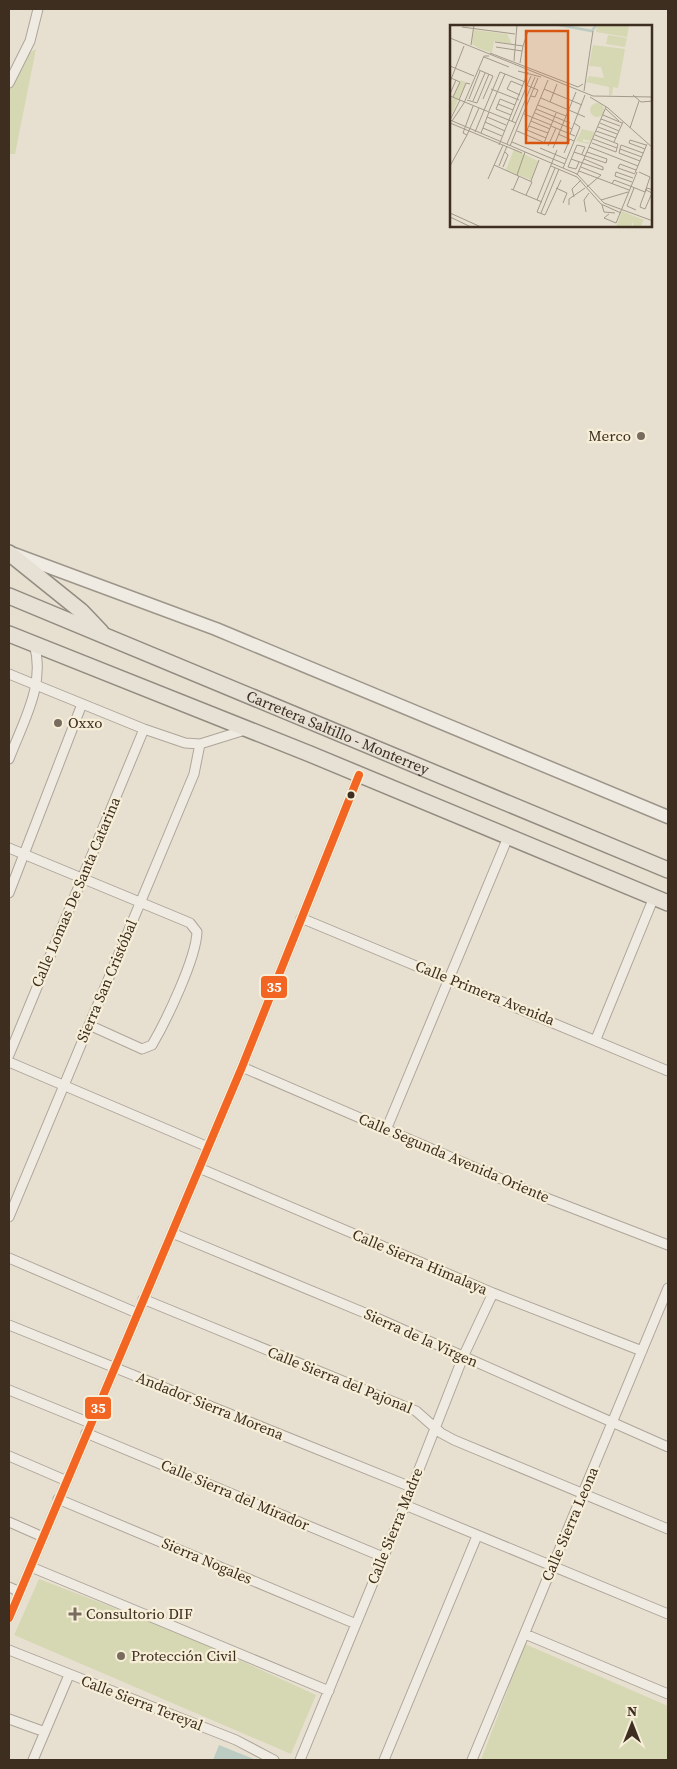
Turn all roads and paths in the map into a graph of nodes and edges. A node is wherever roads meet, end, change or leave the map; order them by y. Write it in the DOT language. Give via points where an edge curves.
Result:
graph roads {
  1 [pos="38,9"];
  2 [pos="9,83"];
  3 [pos="9,552"];
  4 [pos="9,596"];
  5 [pos="9,634"];
  6 [pos="106,637"];
  7 [pos="34,644"];
  8 [pos="9,674"];
  9 [pos="37,686"];
  10 [pos="82,704"];
  11 [pos="144,729"];
  12 [pos="249,729"];
  13 [pos="200,744"];
  14 [pos="9,759"];
  15 [pos="359,774"];
  16 [pos="668,817"];
  17 [pos="508,837"];
  18 [pos="9,848"];
  19 [pos="25,854"];
  20 [pos="668,870"];
  21 [pos="82,878"];
  22 [pos="9,893"];
  23 [pos="661,900"];
  24 [pos="140,902"];
  25 [pos="302,918"];
  26 [pos="447,978"];
  27 [pos="88,1025"];
  28 [pos="596,1039"];
  29 [pos="9,1055"];
  30 [pos="9,1062"];
  31 [pos="242,1067"];
  32 [pos="668,1071"];
  33 [pos="63,1084"];
  34 [pos="386,1130"];
  35 [pos="208,1147"];
  36 [pos="200,1168"];
  37 [pos="9,1217"];
  38 [pos="172,1233"];
  39 [pos="668,1245"];
  40 [pos="9,1258"];
  41 [pos="668,1288"];
  42 [pos="493,1293"];
  43 [pos="143,1300"];
  44 [pos="137,1313"];
  45 [pos="9,1325"];
  46 [pos="642,1351"];
  47 [pos="463,1356"];
  48 [pos="113,1367"];
  49 [pos="9,1390"];
  50 [pos="612,1422"];
  51 [pos="90,1423"];
  52 [pos="435,1428"];
  53 [pos="86,1433"];
  54 [pos="668,1447"];
  55 [pos="9,1456"];
  56 [pos="67,1480"];
  57 [pos="411,1487"];
  58 [pos="582,1495"];
  59 [pos="58,1499"];
  60 [pos="405,1505"];
  61 [pos="9,1522"];
  62 [pos="668,1529"];
  63 [pos="477,1536"];
  64 [pos="43,1537"];
  65 [pos="383,1558"];
  66 [pos="552,1566"];
  67 [pos="31,1567"];
  68 [pos="9,1587"];
  69 [pos="20,1592"];
  70 [pos="668,1614"];
  71 [pos="9,1618"];
  72 [pos="356,1624"];
  73 [pos="525,1634"];
  74 [pos="9,1650"];
  75 [pos="69,1675"];
  76 [pos="329,1691"];
  77 [pos="668,1694"];
  78 [pos="9,1718"];
  79 [pos="45,1732"];
  80 [pos="33,1760"];
  81 [pos="274,1760"];
  82 [pos="300,1760"];
  83 [pos="384,1760"];
  84 [pos="472,1760"];
  1 -- 2 [label="street" via="30,41"];
  3 -- 6 [label="main road" via="81,610"];
  3 -- 16 [label="street" via="216,628"];
  4 -- 6 [label="main road, Carretera Saltillo - Monterrey"];
  5 -- 7 [label="main road, Carretera Saltillo - Monterrey"];
  6 -- 20 [label="main road, Carretera Saltillo - Monterrey"];
  7 -- 9 [label="street" via="38,658"];
  7 -- 12 [label="main road, Carretera Saltillo - Monterrey"];
  8 -- 9 [label="street"];
  9 -- 10 [label="street"];
  9 -- 14 [label="street"];
  10 -- 11 [label="street"];
  10 -- 19 [label="street"];
  11 -- 13 [label="street" via="185,743"];
  11 -- 21 [label="street, Calle Lomas De Santa Catarina"];
  12 -- 13 [label="street"];
  12 -- 15 [label="main road, Carretera Saltillo - Monterrey"];
  13 -- 24 [label="street, Sierra San Cristóbal" via="194,774"];
  15 -- 17 [label="main road, Carretera Saltillo - Monterrey"];
  15 -- 25 [label="street"];
  17 -- 23 [label="main road, Carretera Saltillo - Monterrey"];
  17 -- 26 [label="street"];
  18 -- 19 [label="street"];
  19 -- 21 [label="street"];
  19 -- 22 [label="street"];
  21 -- 24 [label="street"];
  21 -- 29 [label="street, Calle Lomas De Santa Catarina"];
  23 -- 28 [label="street"];
  24 -- 27 [label="street, Sierra San Cristóbal"];
  24 -- 27 [label="street" via="190,923 197,932 184,976 149,1048 138,1048"];
  25 -- 26 [label="street, Calle Primera Avenida"];
  25 -- 31 [label="street"];
  26 -- 28 [label="street, Calle Primera Avenida"];
  26 -- 34 [label="street"];
  27 -- 33 [label="street, Sierra San Cristóbal"];
  28 -- 32 [label="street, Calle Primera Avenida"];
  30 -- 33 [label="street"];
  31 -- 34 [label="street, Calle Segunda Avenida Oriente"];
  31 -- 35 [label="street"];
  33 -- 35 [label="street"];
  33 -- 37 [label="street, Sierra San Cristóbal"];
  34 -- 39 [label="street, Calle Segunda Avenida Oriente" via="536,1194"];
  35 -- 36 [label="street"];
  36 -- 38 [label="street"];
  36 -- 42 [label="street, Calle Sierra Himalaya"];
  38 -- 43 [label="street"];
  38 -- 47 [label="street, Sierra de la Virgen"];
  40 -- 44 [label="street"];
  41 -- 46 [label="street, Calle Sierra Leona"];
  42 -- 46 [label="street, Calle Sierra Himalaya"];
  42 -- 47 [label="street, Calle Sierra Madre"];
  43 -- 44 [label="street"];
  43 -- 52 [label="street, Calle Sierra del Pajonal" via="416,1411"];
  44 -- 48 [label="street"];
  45 -- 48 [label="street, Andador Sierra Morena"];
  46 -- 50 [label="street, Calle Sierra Leona"];
  47 -- 50 [label="street, Sierra de la Virgen"];
  47 -- 52 [label="street, Calle Sierra Madre"];
  48 -- 51 [label="street"];
  48 -- 57 [label="street, Andador Sierra Morena"];
  49 -- 51 [label="street"];
  50 -- 54 [label="street, Sierra de la Virgen"];
  50 -- 58 [label="street, Calle Sierra Leona"];
  51 -- 53 [label="street"];
  52 -- 57 [label="street, Calle Sierra Madre"];
  52 -- 58 [label="street, Calle Sierra del Pajonal" via="454,1440"];
  53 -- 56 [label="street"];
  53 -- 65 [label="street, Calle Sierra del Mirador"];
  55 -- 56 [label="street"];
  56 -- 59 [label="street"];
  57 -- 60 [label="street, Calle Sierra Madre"];
  58 -- 62 [label="street, Calle Sierra del Pajonal"];
  58 -- 66 [label="street, Calle Sierra Leona"];
  59 -- 64 [label="street"];
  59 -- 72 [label="street, Sierra Nogales"];
  60 -- 63 [label="street"];
  60 -- 65 [label="street, Calle Sierra Madre"];
  61 -- 64 [label="street"];
  63 -- 66 [label="street"];
  63 -- 83 [label="street"];
  64 -- 67 [label="street"];
  65 -- 72 [label="street, Calle Sierra Madre"];
  66 -- 70 [label="street"];
  66 -- 73 [label="street, Calle Sierra Leona"];
  67 -- 69 [label="street"];
  67 -- 76 [label="street"];
  68 -- 69 [label="street"];
  69 -- 71 [label="street"];
  72 -- 76 [label="street, Calle Sierra Madre"];
  73 -- 77 [label="street"];
  73 -- 84 [label="street, Calle Sierra Leona"];
  74 -- 75 [label="street, Calle Sierra Tereyal"];
  75 -- 79 [label="street"];
  75 -- 81 [label="street, Calle Sierra Tereyal" via="236,1740"];
  76 -- 82 [label="street, Calle Sierra Madre"];
  78 -- 79 [label="street"];
  79 -- 80 [label="street"];
}
